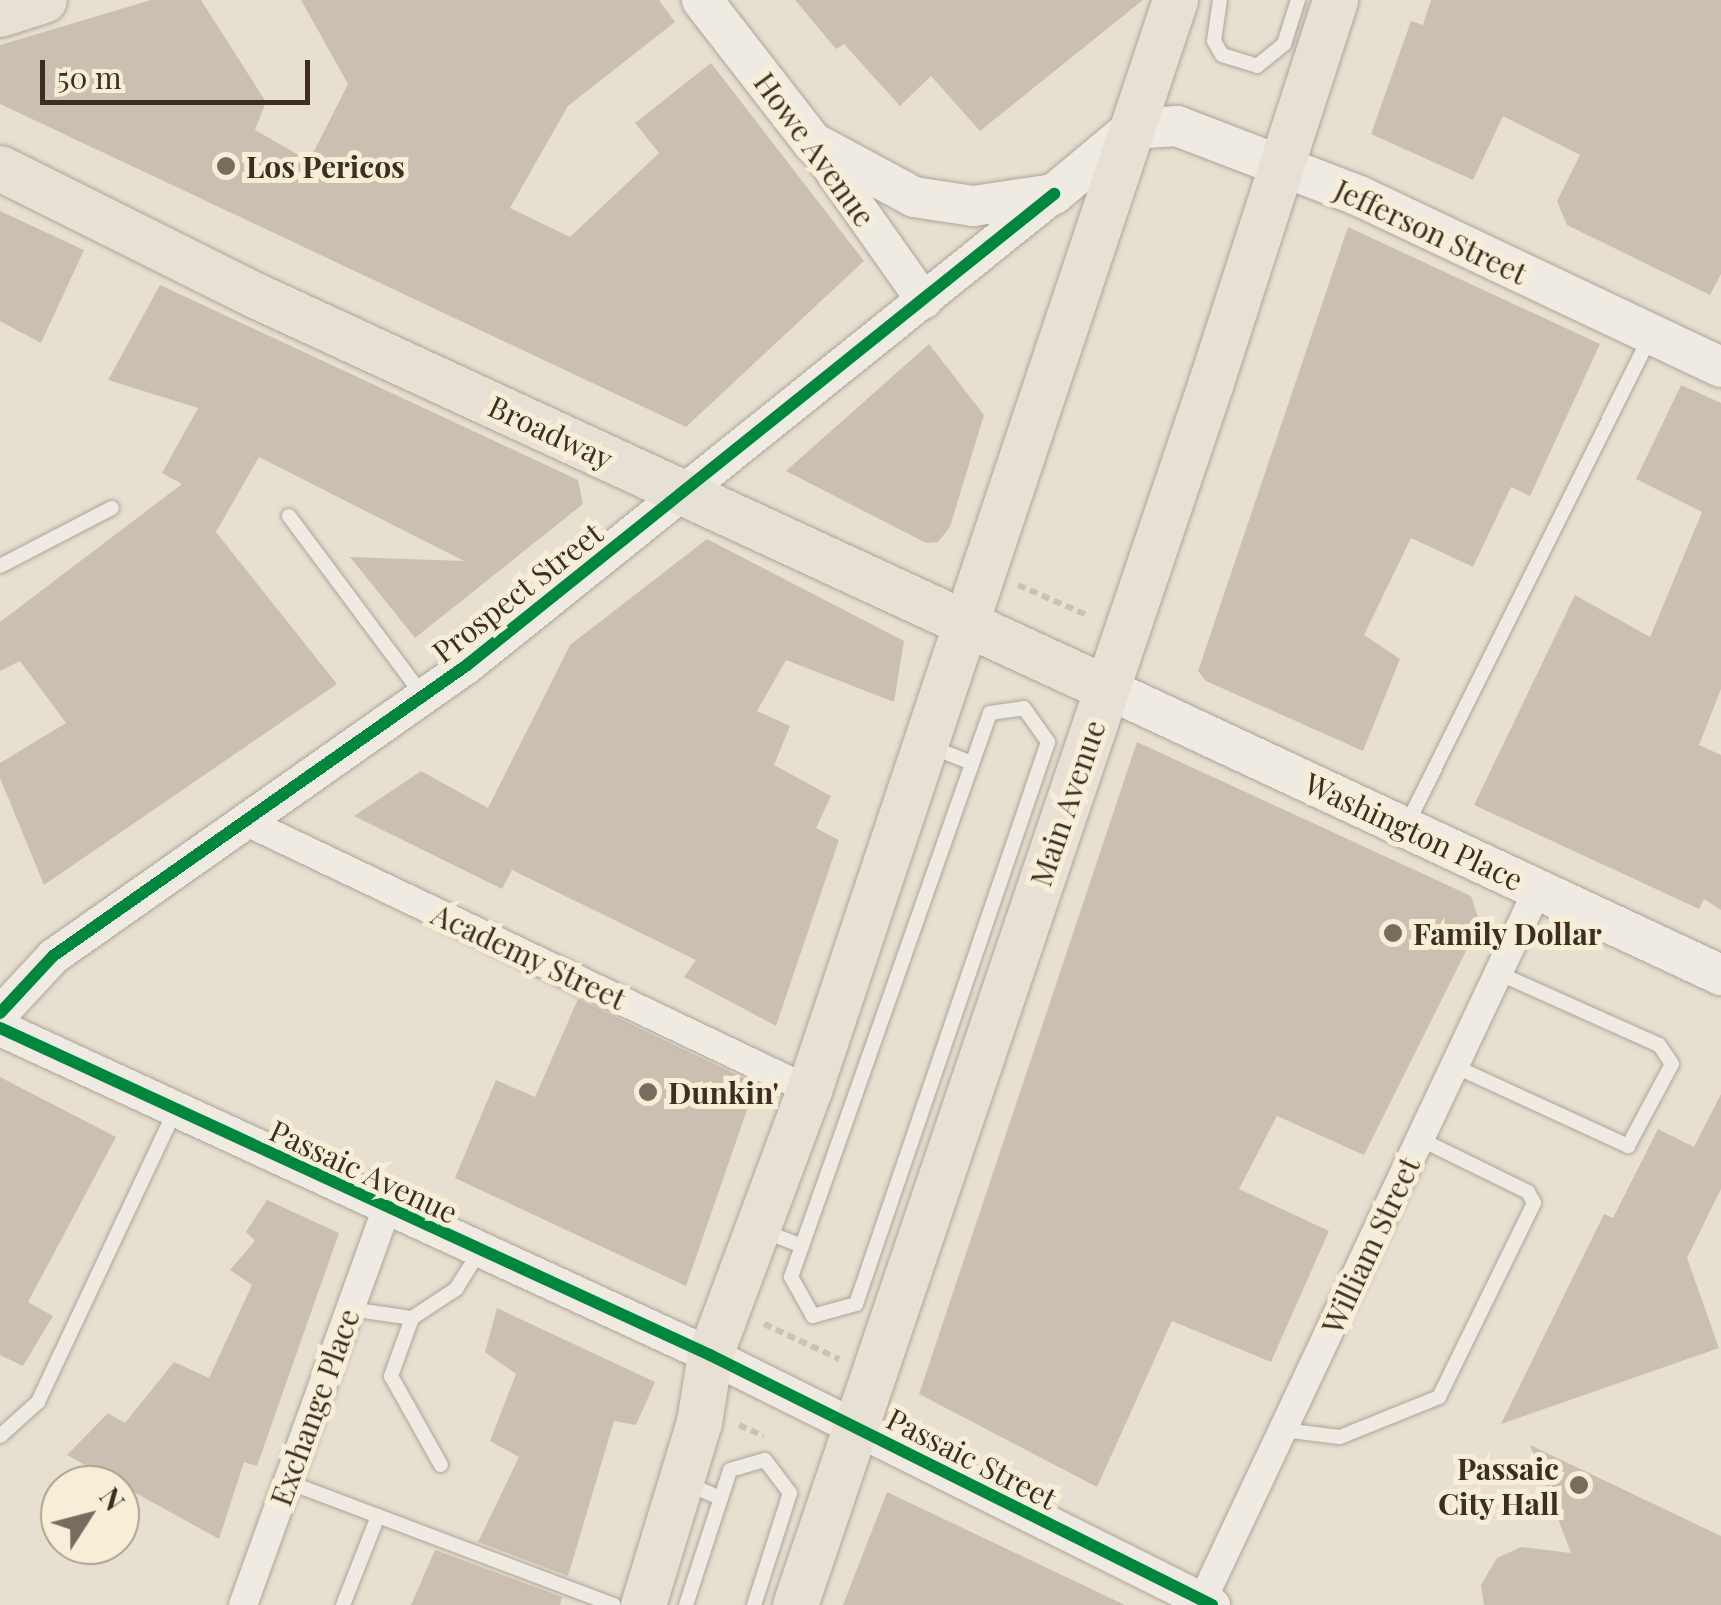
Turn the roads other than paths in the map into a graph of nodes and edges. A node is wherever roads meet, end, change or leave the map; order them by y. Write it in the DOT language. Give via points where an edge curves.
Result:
graph roads {
  1 [pos="44,0"];
  2 [pos="702,0"];
  3 [pos="1174,0"];
  4 [pos="1220,0"];
  5 [pos="1313,11"];
  6 [pos="0,14"];
  7 [pos="1132,129"];
  8 [pos="812,142"];
  9 [pos="1282,163"];
  10 [pos="0,168"];
  11 [pos="1054,194"];
  12 [pos="924,300"];
  13 [pos="1651,334"];
  14 [pos="1721,367"];
  15 [pos="683,493"];
  16 [pos="112,508"];
  17 [pos="288,516"];
  18 [pos="0,566"];
  19 [pos="968,623"];
  20 [pos="1106,688"];
  21 [pos="424,697"];
  22 [pos="926,746"];
  23 [pos="972,763"];
  24 [pos="1051,791"];
  25 [pos="249,822"];
  26 [pos="1406,827"];
  27 [pos="1538,889"];
  28 [pos="1498,973"];
  29 [pos="1721,975"];
  30 [pos="0,1014"];
  31 [pos="0,1028"];
  32 [pos="1454,1066"];
  33 [pos="810,1090"];
  34 [pos="175,1110"];
  35 [pos="1420,1139"];
  36 [pos="386,1210"];
  37 [pos="757,1229"];
  38 [pos="802,1246"];
  39 [pos="479,1252"];
  40 [pos="885,1278"];
  41 [pos="350,1309"];
  42 [pos="412,1318"];
  43 [pos="710,1355"];
  44 [pos="854,1426"];
  45 [pos="1283,1430"];
  46 [pos="0,1436"];
  47 [pos="441,1464"];
  48 [pos="288,1482"];
  49 [pos="701,1490"];
  50 [pos="378,1516"];
  51 [pos="798,1533"];
  52 [pos="1207,1603"];
  53 [pos="243,1605"];
  54 [pos="343,1605"];
  55 [pos="614,1605"];
  56 [pos="643,1605"];
  57 [pos="686,1605"];
  58 [pos="754,1605"];
  59 [pos="795,1605"];
  1 -- 6 [label="main road"];
  2 -- 8 [label="main road, Howe Avenue"];
  3 -- 7 [label="main road"];
  4 -- 5 [label="lane" via="1214,41 1222,54 1258,66"];
  5 -- 9 [label="main road, Main Avenue"];
  7 -- 9 [label="main road, Jefferson Street" via="1177,126"];
  7 -- 11 [label="main road, Prospect Street"];
  7 -- 19 [label="main road"];
  8 -- 11 [label="main road" via="914,197 973,206"];
  8 -- 12 [label="street, Howe Avenue"];
  9 -- 13 [label="main road, Jefferson Street"];
  9 -- 20 [label="main road, Main Avenue"];
  10 -- 15 [label="main road, Broadway" via="257,296"];
  11 -- 12 [label="street, Prospect Street"];
  12 -- 15 [label="street, Prospect Street"];
  13 -- 14 [label="main road, Jefferson Street"];
  13 -- 26 [label="lane"];
  15 -- 19 [label="main road, Broadway"];
  15 -- 21 [label="street, Prospect Street"];
  16 -- 18 [label="lane"];
  17 -- 21 [label="lane"];
  19 -- 20 [label="main road, Broadway"];
  19 -- 22 [label="main road"];
  20 -- 24 [label="main road, Main Avenue"];
  20 -- 26 [label="main road, Washington Place"];
  21 -- 25 [label="street, Prospect Street"];
  22 -- 23 [label="lane"];
  22 -- 33 [label="main road"];
  23 -- 24 [label="lane" via="990,714 1024,708 1048,742"];
  23 -- 38 [label="lane"];
  24 -- 40 [label="main road, Main Avenue"];
  25 -- 30 [label="street, Prospect Street" via="53,956"];
  25 -- 33 [label="street, Academy Street"];
  26 -- 27 [label="main road, Washington Place"];
  27 -- 28 [label="street, William Street"];
  27 -- 29 [label="main road, Washington Place"];
  28 -- 32 [label="street, William Street"];
  28 -- 32 [label="lane" via="1659,1045 1672,1064 1628,1146"];
  31 -- 34 [label="street, Passaic Avenue"];
  32 -- 35 [label="street, William Street"];
  33 -- 37 [label="main road"];
  34 -- 36 [label="street, Passaic Avenue"];
  34 -- 46 [label="lane" via="38,1402"];
  35 -- 45 [label="street, William Street"];
  35 -- 45 [label="lane" via="1528,1192 1534,1203 1440,1397 1340,1437"];
  36 -- 39 [label="street, Passaic Avenue"];
  36 -- 41 [label="street, Exchange Place"];
  37 -- 38 [label="lane"];
  37 -- 43 [label="main road"];
  38 -- 40 [label="lane" via="791,1277 812,1316 856,1304"];
  39 -- 42 [label="lane" via="456,1289"];
  39 -- 43 [label="street, Passaic Avenue"];
  40 -- 44 [label="main road, Main Avenue"];
  41 -- 42 [label="lane"];
  41 -- 48 [label="street, Exchange Place"];
  42 -- 47 [label="lane" via="391,1376"];
  43 -- 44 [label="street, Passaic Street"];
  43 -- 49 [label="main road"];
  44 -- 51 [label="main road, Main Avenue"];
  44 -- 52 [label="street, Passaic Street"];
  45 -- 52 [label="street, William Street"];
  48 -- 50 [label="lane"];
  48 -- 53 [label="street, Exchange Place"];
  49 -- 51 [label="lane" via="730,1470 765,1460 790,1493"];
  49 -- 56 [label="main road"];
  49 -- 57 [label="lane"];
  50 -- 54 [label="lane"];
  50 -- 55 [label="lane"];
  51 -- 58 [label="lane"];
  51 -- 59 [label="main road, Main Avenue"];
}
